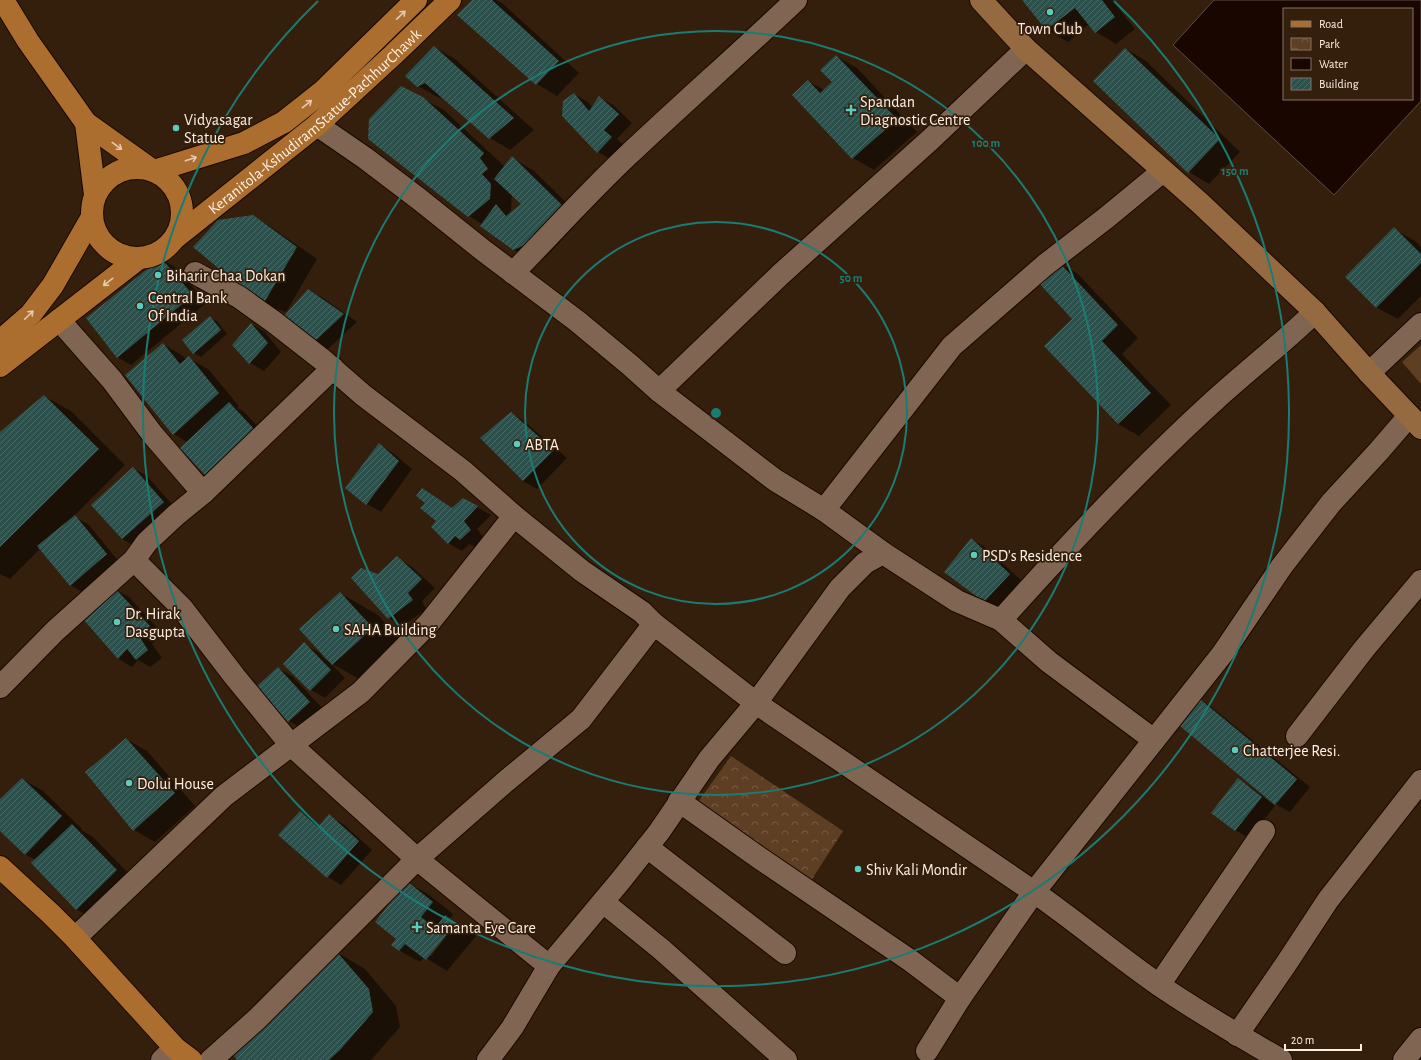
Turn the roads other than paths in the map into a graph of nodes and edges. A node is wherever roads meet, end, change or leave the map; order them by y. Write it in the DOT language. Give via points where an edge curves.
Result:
graph roads {
  1 [pos="3,0"];
  2 [pos="416,0"];
  3 [pos="450,0"];
  4 [pos="796,0"];
  5 [pos="981,0"];
  6 [pos="1026,49"];
  7 [pos="86,123"];
  8 [pos="317,125"];
  9 [pos="151,169"];
  10 [pos="1163,171"];
  11 [pos="95,195"];
  12 [pos="92,217"];
  13 [pos="175,238"];
  14 [pos="139,258"];
  15 [pos="195,273"];
  16 [pos="513,273"];
  17 [pos="1316,312"];
  18 [pos="58,320"];
  19 [pos="1421,324"];
  20 [pos="0,341"];
  21 [pos="0,366"];
  22 [pos="333,368"];
  23 [pos="1369,373"];
  24 [pos="658,391"];
  25 [pos="1415,422"];
  26 [pos="203,493"];
  27 [pos="824,510"];
  28 [pos="514,516"];
  29 [pos="882,553"];
  30 [pos="134,560"];
  31 [pos="1421,581"];
  32 [pos="1000,620"];
  33 [pos="654,624"];
  34 [pos="0,687"];
  35 [pos="756,703"];
  36 [pos="1297,736"];
  37 [pos="1154,740"];
  38 [pos="291,745"];
  39 [pos="1421,781"];
  40 [pos="679,801"];
  41 [pos="1264,832"];
  42 [pos="647,847"];
  43 [pos="417,859"];
  44 [pos="0,867"];
  45 [pos="1034,892"];
  46 [pos="603,902"];
  47 [pos="75,938"];
  48 [pos="785,952"];
  49 [pos="549,966"];
  50 [pos="1159,985"];
  51 [pos="960,998"];
  52 [pos="1237,1035"];
  53 [pos="927,1051"];
  54 [pos="176,1056"];
  55 [pos="212,1060"];
  56 [pos="488,1060"];
  57 [pos="786,1060"];
  58 [pos="1281,1060"];
  1 -- 7 [label="main road" via="28,42"];
  9 -- 2 [label="main road, Keranitola-KshudiramStatue-PachhurChawk, one-way" via="244,143 284,122 322,92"];
  3 -- 8 [label="main road, Keranitola-KshudiramStatue-PachhurChawk"];
  4 -- 16 [label="street" via="625,159"];
  5 -- 6 [label="street"];
  6 -- 10 [label="street"];
  6 -- 24 [label="street"];
  7 -- 9 [label="main road, one-way"];
  7 -- 11 [label="main road"];
  8 -- 13 [label="main road, Keranitola-KshudiramStatue-PachhurChawk"];
  8 -- 16 [label="street" via="365,158"];
  9 -- 11 [label="main road, Keranitola-KshudiramStatue-PachhurChawk" via="127,168 108,178"];
  9 -- 13 [label="main road, Keranitola-KshudiramStatue-PachhurChawk" via="168,178 180,196 182,217"];
  10 -- 17 [label="street"];
  10 -- 27 [label="street" via="1045,265 952,346"];
  11 -- 12 [label="main road, Keranitola-KshudiramStatue-PachhurChawk"];
  12 -- 14 [label="main road, Keranitola-KshudiramStatue-PachhurChawk" via="97,233 107,246 122,255"];
  20 -- 12 [label="main road, Keranitola-KshudiramStatue-PachhurChawk, one-way" via="31,314 48,291"];
  13 -- 14 [label="main road, Keranitola-KshudiramStatue-PachhurChawk" via="159,252"];
  14 -- 18 [label="main road, Keranitola-KshudiramStatue-PachhurChawk, one-way"];
  15 -- 22 [label="street" via="239,297"];
  16 -- 24 [label="street" via="577,321"];
  17 -- 23 [label="street"];
  17 -- 32 [label="street" via="1215,400 1144,468"];
  18 -- 21 [label="main road, Keranitola-KshudiramStatue-PachhurChawk"];
  18 -- 26 [label="street" via="112,380"];
  19 -- 23 [label="street"];
  22 -- 26 [label="street"];
  22 -- 28 [label="street" via="463,471"];
  23 -- 25 [label="street"];
  24 -- 27 [label="street" via="775,480"];
  25 -- 37 [label="street" via="1326,508 1222,653"];
  26 -- 30 [label="street" via="147,542"];
  27 -- 29 [label="street"];
  28 -- 33 [label="street" via="582,572 642,612"];
  28 -- 38 [label="street" via="424,628 361,692"];
  29 -- 32 [label="street" via="956,601"];
  29 -- 35 [label="street" via="865,563 840,588"];
  30 -- 34 [label="street" via="54,631"];
  30 -- 38 [label="street" via="182,608"];
  31 -- 36 [label="street" via="1364,649"];
  32 -- 37 [label="street" via="1049,662"];
  33 -- 35 [label="street"];
  33 -- 43 [label="street" via="581,719"];
  35 -- 40 [label="street" via="709,759"];
  35 -- 45 [label="street"];
  37 -- 45 [label="street"];
  38 -- 43 [label="street"];
  38 -- 47 [label="street" via="224,796"];
  39 -- 52 [label="street" via="1328,900"];
  40 -- 42 [label="street"];
  40 -- 51 [label="street"];
  41 -- 50 [label="street"];
  42 -- 46 [label="street"];
  42 -- 48 [label="street"];
  43 -- 49 [label="street"];
  43 -- 55 [label="street"];
  44 -- 47 [label="main road"];
  45 -- 50 [label="street"];
  45 -- 51 [label="street"];
  46 -- 49 [label="street"];
  46 -- 57 [label="street" via="661,949"];
  47 -- 54 [label="main road"];
  49 -- 56 [label="street" via="512,1028"];
  50 -- 52 [label="street"];
  51 -- 53 [label="street"];
  52 -- 58 [label="street"];
}
